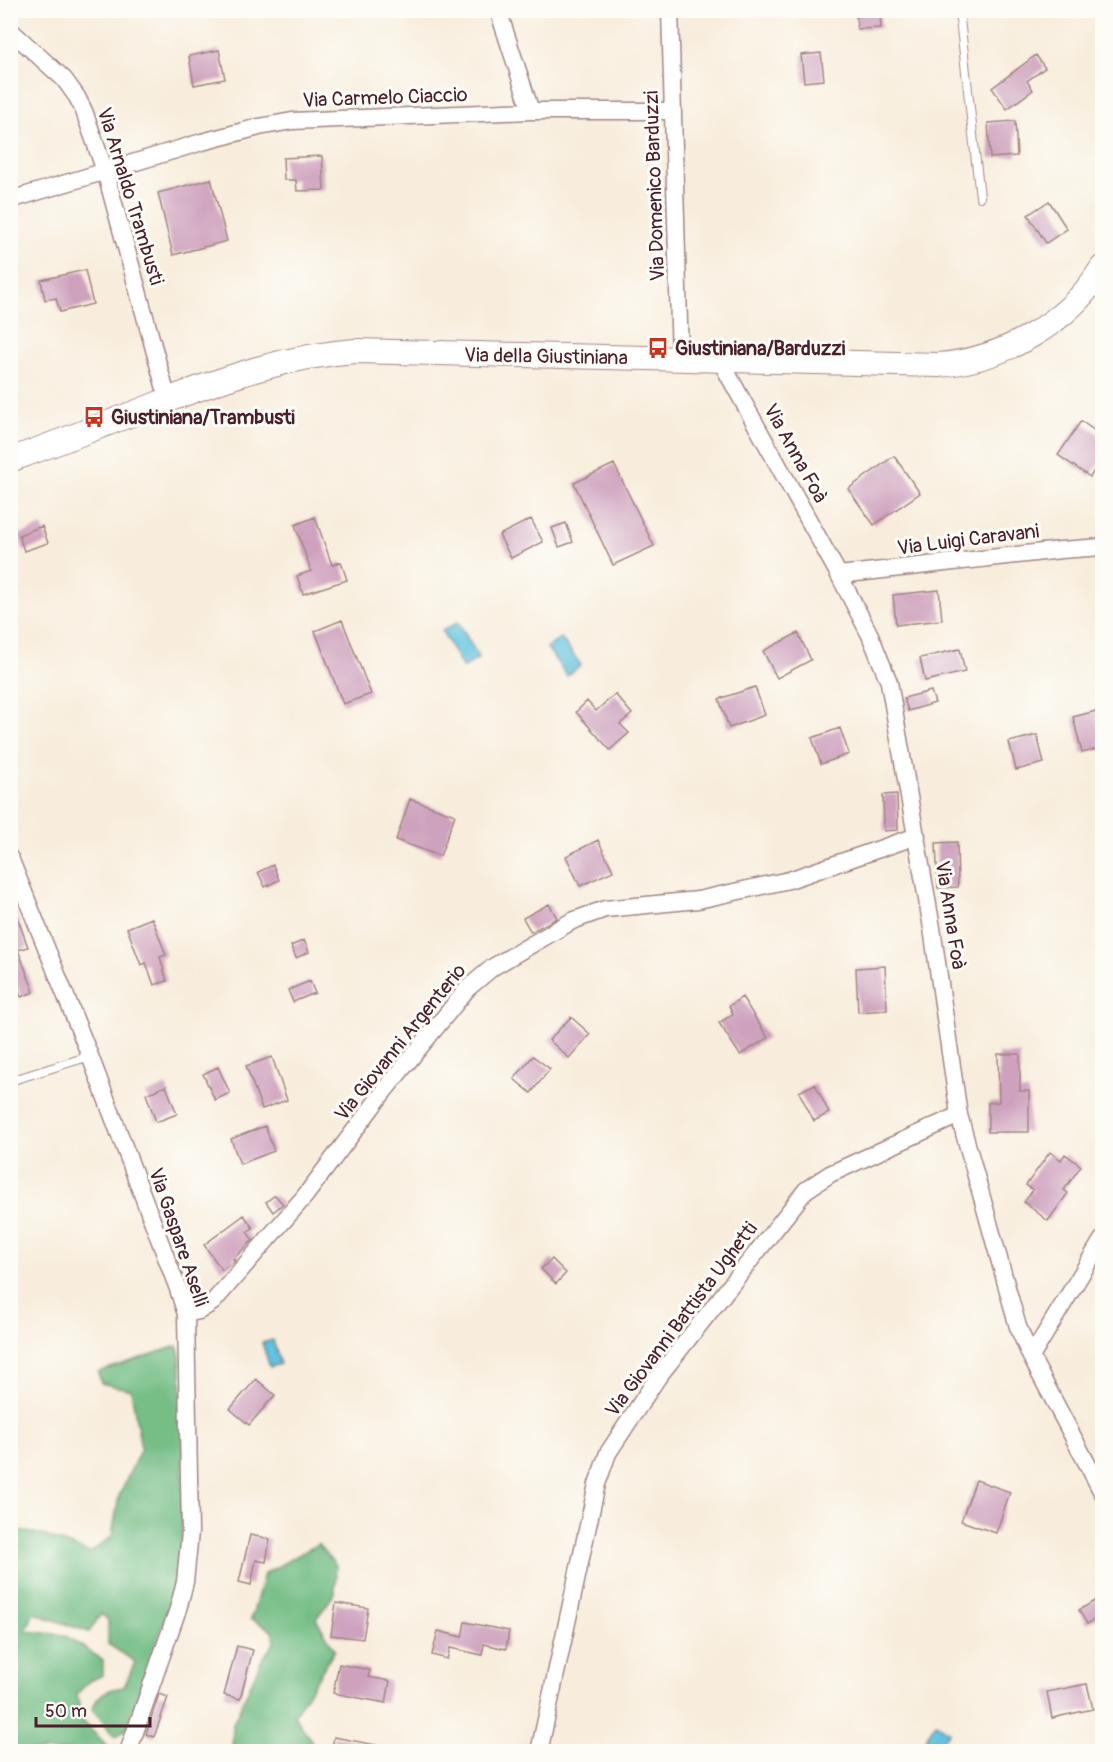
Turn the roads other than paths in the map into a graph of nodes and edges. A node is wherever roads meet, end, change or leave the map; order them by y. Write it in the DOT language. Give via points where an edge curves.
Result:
graph roads {
  1 [pos="498,10"];
  2 [pos="670,10"];
  3 [pos="959,10"];
  4 [pos="10,30"];
  5 [pos="531,111"];
  6 [pos="673,111"];
  7 [pos="105,171"];
  8 [pos="980,197"];
  9 [pos="10,200"];
  10 [pos="1102,268"];
  11 [pos="680,360"];
  12 [pos="720,360"];
  13 [pos="168,400"];
  14 [pos="10,460"];
  15 [pos="1102,547"];
  16 [pos="839,575"];
  17 [pos="917,836"];
  18 [pos="10,858"];
  19 [pos="90,1056"];
  20 [pos="10,1081"];
  21 [pos="960,1115"];
  22 [pos="1102,1240"];
  23 [pos="186,1314"];
  24 [pos="1031,1357"];
  25 [pos="1102,1492"];
  26 [pos="128,1752"];
  27 [pos="538,1752"];
  1 -- 5 [label="street"];
  2 -- 6 [label="street, Via Domenico Barduzzi"];
  3 -- 8 [label="lane"];
  4 -- 7 [label="street, Via Arnaldo Trambusti" via="51,65 77,97"];
  5 -- 6 [label="street, Via Carmelo Ciaccio"];
  5 -- 7 [label="street, Via Carmelo Ciaccio" via="274,124"];
  6 -- 11 [label="street, Via Domenico Barduzzi"];
  7 -- 9 [label="street, Via Carmelo Ciaccio"];
  7 -- 13 [label="street, Via Arnaldo Trambusti"];
  10 -- 12 [label="street, Via della Giustiniana" via="1056,319 1012,346 978,358 938,365"];
  11 -- 12 [label="street, Via della Giustiniana"];
  11 -- 13 [label="street, Via della Giustiniana" via="355,351 267,366"];
  12 -- 16 [label="street, Via Anna Foà"];
  13 -- 14 [label="street, Via della Giustiniana"];
  15 -- 16 [label="street, Via Luigi Caravani"];
  16 -- 17 [label="street, Via Anna Foà" via="889,682"];
  17 -- 21 [label="street, Via Anna Foà"];
  17 -- 23 [label="street, Via Giovanni Argenterio" via="789,880 698,900 599,910 572,921 493,967 468,988 305,1196 213,1302"];
  18 -- 19 [label="street, Via Gaspare Aselli"];
  19 -- 20 [label="lane"];
  19 -- 23 [label="street, Via Gaspare Aselli"];
  21 -- 24 [label="street, Via Anna Foà" via="1018,1327"];
  21 -- 27 [label="street, Via Giovanni Battista Ughetti" via="830,1174 806,1190 658,1377 608,1453 597,1484"];
  22 -- 24 [label="street"];
  23 -- 26 [label="street, Via Gaspare Aselli" via="190,1532 184,1582"];
  24 -- 25 [label="street, Via Anna Foà"];
}
